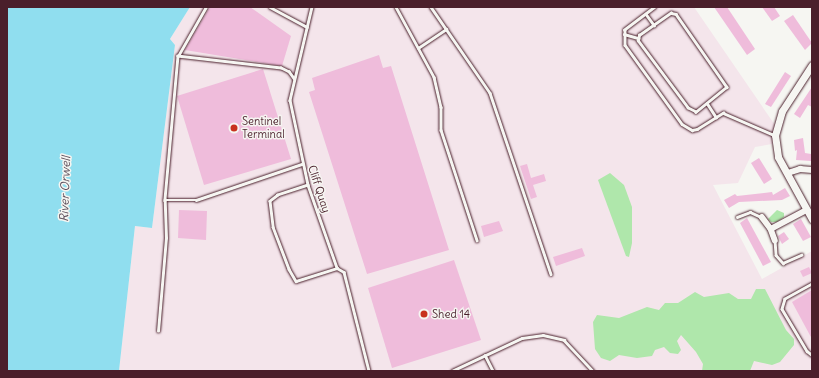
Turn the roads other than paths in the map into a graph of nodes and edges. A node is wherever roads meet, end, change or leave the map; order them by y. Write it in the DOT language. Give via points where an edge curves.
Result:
graph roads {
  1 [pos="206,7"];
  2 [pos="270,7"];
  3 [pos="312,7"];
  4 [pos="396,7"];
  5 [pos="431,7"];
  6 [pos="655,7"];
  7 [pos="646,14"];
  8 [pos="654,25"];
  9 [pos="307,27"];
  10 [pos="446,29"];
  11 [pos="624,34"];
  12 [pos="638,38"];
  13 [pos="418,48"];
  14 [pos="178,56"];
  15 [pos="812,65"];
  16 [pos="294,79"];
  17 [pos="707,104"];
  18 [pos="716,117"];
  19 [pos="775,135"];
  20 [pos="302,164"];
  21 [pos="812,170"];
  22 [pos="788,173"];
  23 [pos="308,185"];
  24 [pos="165,200"];
  25 [pos="806,210"];
  26 [pos="737,217"];
  27 [pos="762,217"];
  28 [pos="812,219"];
  29 [pos="771,229"];
  30 [pos="477,240"];
  31 [pos="775,240"];
  32 [pos="801,255"];
  33 [pos="337,268"];
  34 [pos="550,274"];
  35 [pos="812,284"];
  36 [pos="158,331"];
  37 [pos="485,355"];
  38 [pos="812,355"];
  39 [pos="369,371"];
  40 [pos="452,371"];
  41 [pos="493,371"];
  42 [pos="593,371"];
  1 -- 14 [label="lane"];
  2 -- 9 [label="lane"];
  3 -- 9 [label="lane, Cliff Quay"];
  4 -- 13 [label="lane"];
  5 -- 10 [label="lane"];
  6 -- 7 [label="lane"];
  7 -- 8 [label="lane"];
  7 -- 11 [label="lane" via="625,30"];
  8 -- 12 [label="lane"];
  8 -- 17 [label="lane" via="671,13 676,14 726,84 726,90"];
  9 -- 16 [label="lane, Cliff Quay"];
  10 -- 13 [label="lane"];
  10 -- 34 [label="lane" via="496,105"];
  11 -- 12 [label="lane"];
  11 -- 18 [label="lane" via="626,45 682,124 692,130 697,129"];
  12 -- 17 [label="lane" via="688,108 696,112"];
  13 -- 30 [label="lane" via="434,77 441,107 441,130"];
  14 -- 16 [label="lane" via="280,68 289,72"];
  14 -- 24 [label="lane"];
  15 -- 19 [label="street" via="782,111"];
  16 -- 20 [label="lane, Cliff Quay" via="290,100"];
  17 -- 18 [label="lane"];
  18 -- 19 [label="lane" via="726,113"];
  19 -- 22 [label="street" via="778,157"];
  20 -- 23 [label="lane, Cliff Quay"];
  20 -- 24 [label="lane" via="196,200"];
  21 -- 22 [label="street" via="800,169"];
  22 -- 25 [label="street"];
  23 -- 33 [label="lane, Cliff Quay"];
  23 -- 33 [label="lane" via="278,195 270,201 273,227 296,281"];
  24 -- 36 [label="lane" via="166,238"];
  25 -- 28 [label="street"];
  25 -- 29 [label="street"];
  26 -- 27 [label="lane" via="750,212"];
  27 -- 29 [label="street"];
  29 -- 31 [label="street"];
  31 -- 32 [label="lane" via="776,255 783,263"];
  33 -- 39 [label="lane, Cliff Quay" via="344,272"];
  35 -- 38 [label="lane" via="783,302 783,314"];
  37 -- 40 [label="lane"];
  37 -- 41 [label="lane"];
  37 -- 42 [label="lane" via="522,338 543,334 564,340"];
}
